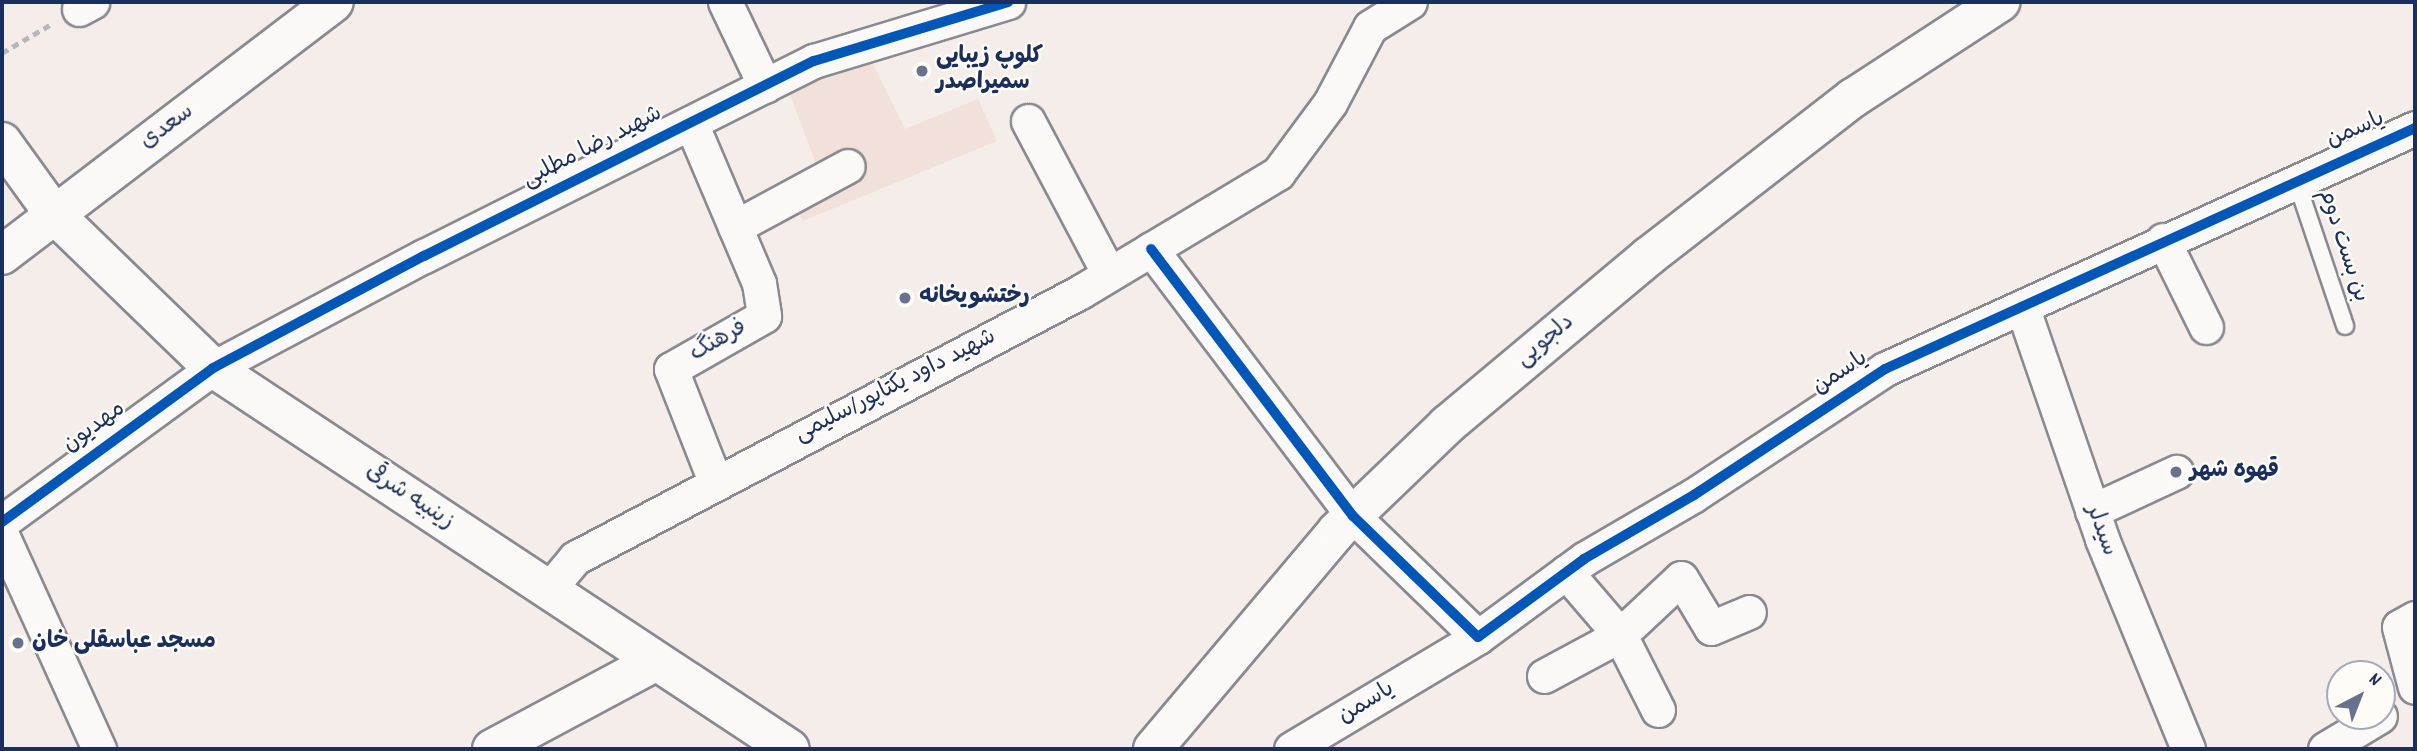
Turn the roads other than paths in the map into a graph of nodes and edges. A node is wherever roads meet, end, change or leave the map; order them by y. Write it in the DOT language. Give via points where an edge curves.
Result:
graph roads {
  1 [pos="725,2"];
  2 [pos="1008,2"];
  3 [pos="1410,2"];
  4 [pos="2000,2"];
  5 [pos="330,3"];
  6 [pos="1363,15"];
  7 [pos="765,86"];
  8 [pos="1028,121"];
  9 [pos="691,123"];
  10 [pos="2415,128"];
  11 [pos="2,142"];
  12 [pos="848,166"];
  13 [pos="2297,180"];
  14 [pos="54,214"];
  15 [pos="736,228"];
  16 [pos="2163,240"];
  17 [pos="1151,249"];
  18 [pos="2,255"];
  19 [pos="1109,274"];
  20 [pos="2023,309"];
  21 [pos="2345,326"];
  22 [pos="2206,327"];
  23 [pos="213,368"];
  24 [pos="2176,472"];
  25 [pos="715,481"];
  26 [pos="2092,511"];
  27 [pos="1353,516"];
  28 [pos="2,522"];
  29 [pos="2,535"];
  30 [pos="1566,572"];
  31 [pos="548,590"];
  32 [pos="1749,612"];
  33 [pos="2415,618"];
  34 [pos="1620,635"];
  35 [pos="1478,638"];
  36 [pos="655,662"];
  37 [pos="1545,677"];
  38 [pos="2415,688"];
  39 [pos="2396,703"];
  40 [pos="1658,710"];
  41 [pos="2356,730"];
  42 [pos="99,749"];
  43 [pos="492,749"];
  44 [pos="790,749"];
  45 [pos="1153,749"];
  46 [pos="1291,749"];
  47 [pos="2188,749"];
  48 [pos="2325,749"];
  1 -- 7 [label="street"];
  2 -- 7 [label="street, شهید رضا مطلبی" via="814,61"];
  3 -- 6 [label="street, شهید داود یکتاپور/سلیمی"];
  4 -- 27 [label="main road, دلجویی" via="1853,98 1649,256 1447,425"];
  5 -- 14 [label="main road, سعدی"];
  6 -- 17 [label="street, شهید داود یکتاپور/سلیمی" via="1330,103 1278,173"];
  7 -- 9 [label="street, شهید رضا مطلبی"];
  8 -- 19 [label="street"];
  9 -- 15 [label="street, فرهنگ"];
  9 -- 23 [label="street, شهید رضا مطلبی"];
  10 -- 13 [label="street, یاسمن"];
  11 -- 14 [label="main road, زینبیه شرقی"];
  12 -- 15 [label="street"];
  13 -- 16 [label="street, یاسمن"];
  13 -- 21 [label="lane, بن بست دوم"];
  14 -- 18 [label="main road, سعدی"];
  14 -- 23 [label="main road, زینبیه شرقی"];
  15 -- 25 [label="street, فرهنگ" via="759,284 764,316 671,369"];
  16 -- 20 [label="street, یاسمن"];
  16 -- 22 [label="street"];
  17 -- 19 [label="street, شهید داود یکتاپور/سلیمی"];
  17 -- 27 [label="street"];
  19 -- 25 [label="street, شهید داود یکتاپور/سلیمی"];
  20 -- 26 [label="street, سیدلر"];
  20 -- 30 [label="street, یاسمن" via="1885,369 1694,495"];
  23 -- 28 [label="street, مهدیون"];
  23 -- 31 [label="main road, زینبیه شرقی"];
  24 -- 26 [label="street"];
  25 -- 31 [label="street, شهید داود یکتاپور/سلیمی" via="575,558"];
  26 -- 47 [label="street, سیدلر"];
  27 -- 35 [label="street"];
  27 -- 45 [label="main road, دلجویی"];
  29 -- 42 [label="street"];
  30 -- 34 [label="street"];
  30 -- 35 [label="street, یاسمن"];
  31 -- 36 [label="main road, زینبیه شرقی"];
  32 -- 34 [label="street" via="1711,628 1681,578"];
  33 -- 38 [label="street" via="2399,627"];
  34 -- 37 [label="street"];
  34 -- 40 [label="street"];
  35 -- 46 [label="street, یاسمن"];
  36 -- 43 [label="main road"];
  36 -- 44 [label="main road, زینبیه شرقی"];
  38 -- 39 [label="street"];
  41 -- 48 [label="street"];
}
